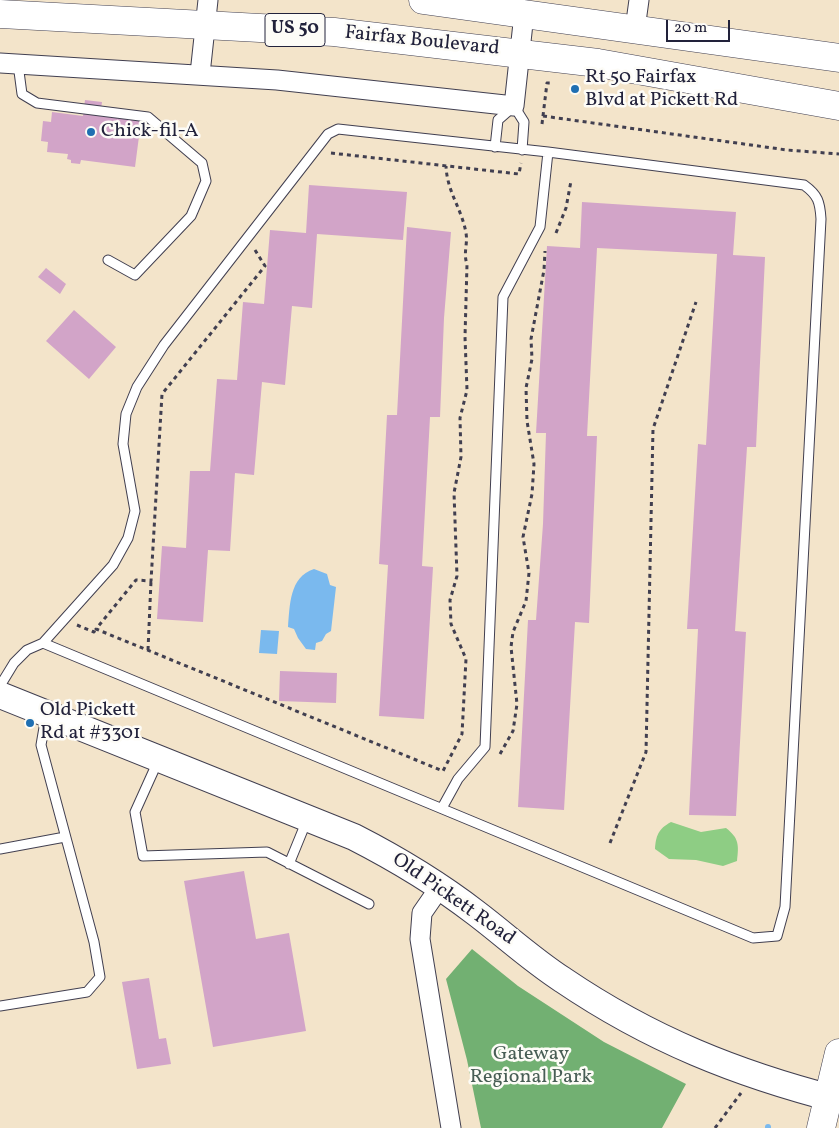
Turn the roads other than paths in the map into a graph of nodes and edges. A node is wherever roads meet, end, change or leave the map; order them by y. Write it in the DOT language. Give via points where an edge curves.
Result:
graph roads {
  1 [pos="423,0"];
  2 [pos="639,0"];
  3 [pos="206,12"];
  4 [pos="0,14"];
  5 [pos="524,14"];
  6 [pos="635,29"];
  7 [pos="520,52"];
  8 [pos="839,58"];
  9 [pos="9,63"];
  10 [pos="200,74"];
  11 [pos="514,106"];
  12 [pos="839,106"];
  13 [pos="495,147"];
  14 [pos="522,150"];
  15 [pos="548,152"];
  16 [pos="108,260"];
  17 [pos="44,643"];
  18 [pos="0,686"];
  19 [pos="0,695"];
  20 [pos="47,713"];
  21 [pos="159,758"];
  22 [pos="442,808"];
  23 [pos="308,818"];
  24 [pos="65,837"];
  25 [pos="0,849"];
  26 [pos="289,864"];
  27 [pos="440,887"];
  28 [pos="369,904"];
  29 [pos="0,1006"];
  30 [pos="839,1053"];
  31 [pos="834,1099"];
  32 [pos="451,1128"];
  33 [pos="821,1128"];
  1 -- 5 [label="main road, Fairfax Boulevard"];
  2 -- 6 [label="street"];
  3 -- 4 [label="main road, Fairfax Boulevard / US 50"];
  3 -- 7 [label="main road, Fairfax Boulevard / US 50" via="334,32"];
  3 -- 10 [label="street"];
  5 -- 6 [label="main road, Fairfax Boulevard"];
  5 -- 7 [label="street"];
  6 -- 8 [label="main road, Fairfax Boulevard"];
  7 -- 11 [label="street"];
  7 -- 12 [label="main road, Fairfax Boulevard / US 50"];
  9 -- 10 [label="street"];
  9 -- 16 [label="lane" via="22,94 37,102 148,117 202,163 206,181 190,216 135,275"];
  10 -- 11 [label="street"];
  11 -- 13 [label="lane" via="498,120"];
  11 -- 14 [label="lane" via="524,122"];
  13 -- 14 [label="lane"];
  13 -- 17 [label="lane" via="338,129 328,134 164,345 137,387 126,414 123,444 135,510 128,538 113,565"];
  14 -- 15 [label="lane"];
  15 -- 22 [label="lane" via="540,227 503,297 485,747 458,779"];
  15 -- 22 [label="lane" via="804,185 816,194 820,203 786,897 777,936 753,938 490,831"];
  17 -- 18 [label="lane" via="27,650 14,663"];
  17 -- 22 [label="lane"];
  19 -- 20 [label="street, Old Pickett Road"];
  20 -- 21 [label="street, Old Pickett Road"];
  20 -- 24 [label="lane" via="41,745"];
  21 -- 23 [label="street, Old Pickett Road"];
  21 -- 26 [label="lane" via="135,812 143,856 266,852"];
  23 -- 26 [label="lane"];
  23 -- 27 [label="street, Old Pickett Road" via="392,856"];
  24 -- 25 [label="lane"];
  24 -- 29 [label="lane" via="94,942 100,977 87,992"];
  26 -- 28 [label="lane"];
  27 -- 31 [label="street, Old Pickett Road" via="561,979 629,1022 666,1041 752,1076"];
  27 -- 32 [label="street" via="422,913 420,938"];
  30 -- 31 [label="main road"];
  31 -- 33 [label="main road"];
}
